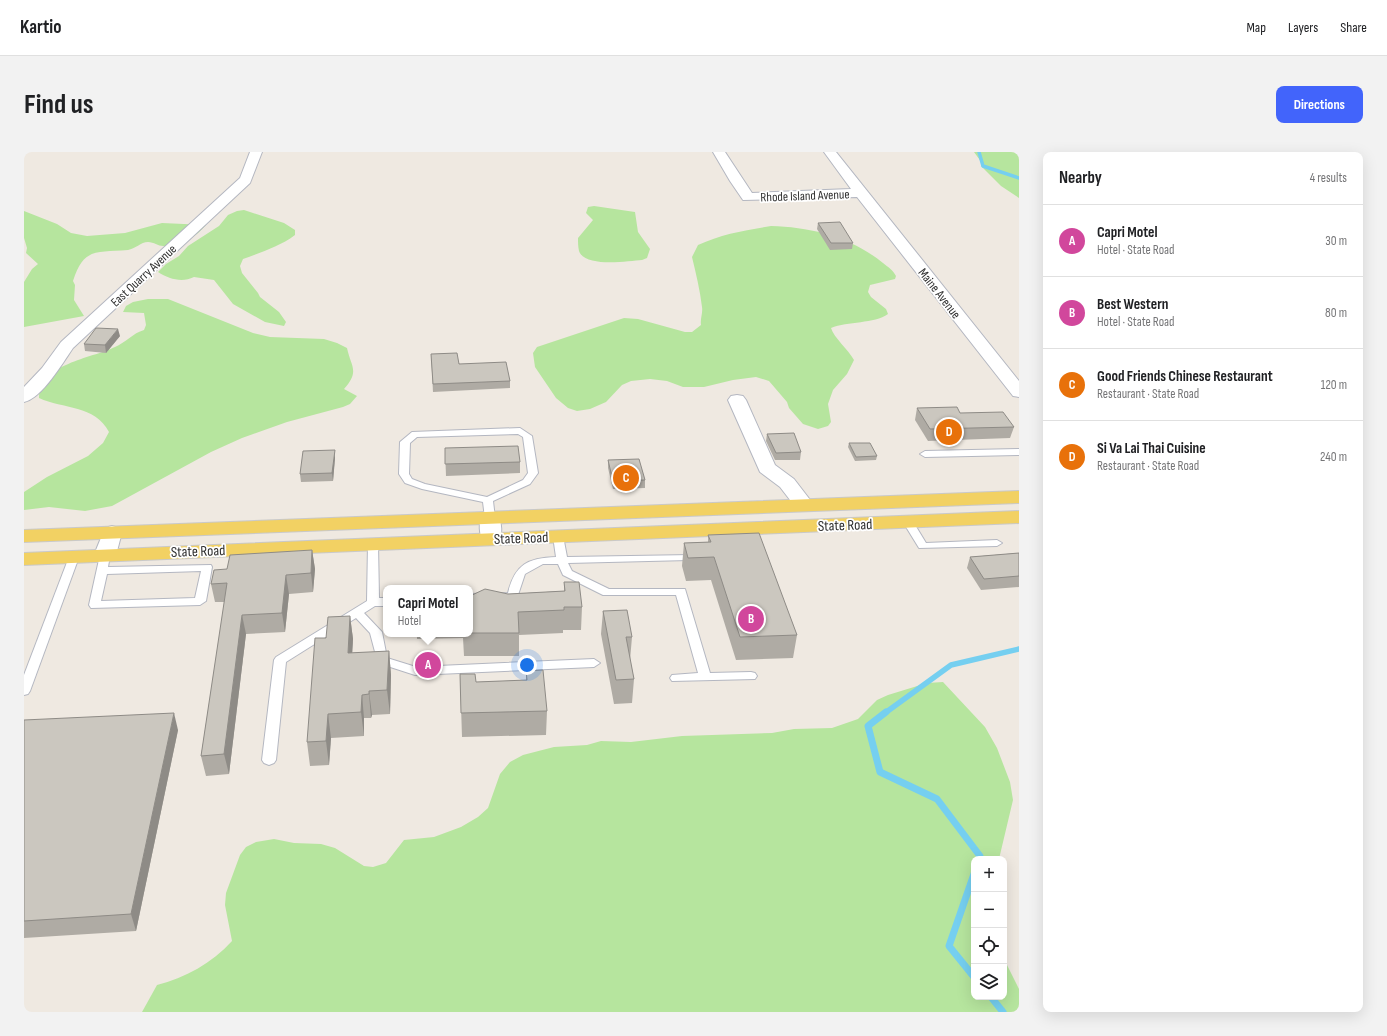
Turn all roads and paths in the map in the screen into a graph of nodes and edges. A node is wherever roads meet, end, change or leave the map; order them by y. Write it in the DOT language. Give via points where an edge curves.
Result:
graph roads {
  1 [pos="256,152"];
  2 [pos="719,152"];
  3 [pos="830,152"];
  4 [pos="862,193"];
  5 [pos="1000,368"];
  6 [pos="1019,368"];
  7 [pos="1019,392"];
  8 [pos="24,397"];
  9 [pos="737,400"];
  10 [pos="1019,452"];
  11 [pos="925,454"];
  12 [pos="1019,497"];
  13 [pos="804,505"];
  14 [pos="489,509"];
  15 [pos="1019,517"];
  16 [pos="908,522"];
  17 [pos="112,532"];
  18 [pos="24,536"];
  19 [pos="558,536"];
  20 [pos="491,539"];
  21 [pos="996,543"];
  22 [pos="373,544"];
  23 [pos="689,556"];
  24 [pos="74,557"];
  25 [pos="24,559"];
  26 [pos="562,561"];
  27 [pos="103,563"];
  28 [pos="473,598"];
  29 [pos="373,602"];
  30 [pos="383,602"];
  31 [pos="357,612"];
  32 [pos="594,662"];
  33 [pos="751,676"];
  34 [pos="705,677"];
  35 [pos="676,678"];
  36 [pos="24,691"];
  37 [pos="269,760"];
  1 -- 8 [label="street, East Quarry Avenue" via="246,180 67,345 48,372"];
  2 -- 4 [label="street, Rhode Island Avenue" via="748,196"];
  3 -- 4 [label="street, Maine Avenue"];
  4 -- 5 [label="street, Maine Avenue"];
  5 -- 6 [label="street"];
  5 -- 7 [label="street, Maine Avenue"];
  9 -- 13 [label="street" via="767,468 787,483"];
  10 -- 11 [label="lane"];
  12 -- 13 [label="main road, State Road"];
  13 -- 14 [label="main road, State Road"];
  14 -- 14 [label="lane" via="408,481 404,474 405,442 415,434 520,431 527,436 533,473 527,482"];
  14 -- 17 [label="main road, State Road"];
  14 -- 20 [label="street"];
  15 -- 16 [label="main road, State Road"];
  16 -- 19 [label="main road, State Road"];
  16 -- 21 [label="lane" via="923,546"];
  17 -- 18 [label="main road, State Road"];
  17 -- 27 [label="street"];
  19 -- 20 [label="main road, State Road"];
  19 -- 26 [label="lane"];
  20 -- 22 [label="main road, State Road"];
  22 -- 27 [label="main road, State Road"];
  22 -- 29 [label="lane"];
  23 -- 26 [label="lane"];
  24 -- 25 [label="main road, State Road"];
  24 -- 27 [label="main road, State Road"];
  24 -- 36 [label="lane"];
  26 -- 28 [label="lane" via="541,561 526,567 519,573 513,596"];
  26 -- 34 [label="lane" via="567,573 606,593 681,591"];
  27 -- 27 [label="lane" via="94,605 200,601 207,567"];
  29 -- 30 [label="lane"];
  29 -- 31 [label="lane"];
  31 -- 32 [label="lane" via="376,632 382,660 415,671"];
  31 -- 37 [label="lane" via="280,660"];
  33 -- 34 [label="lane"];
  34 -- 35 [label="lane"];
}
